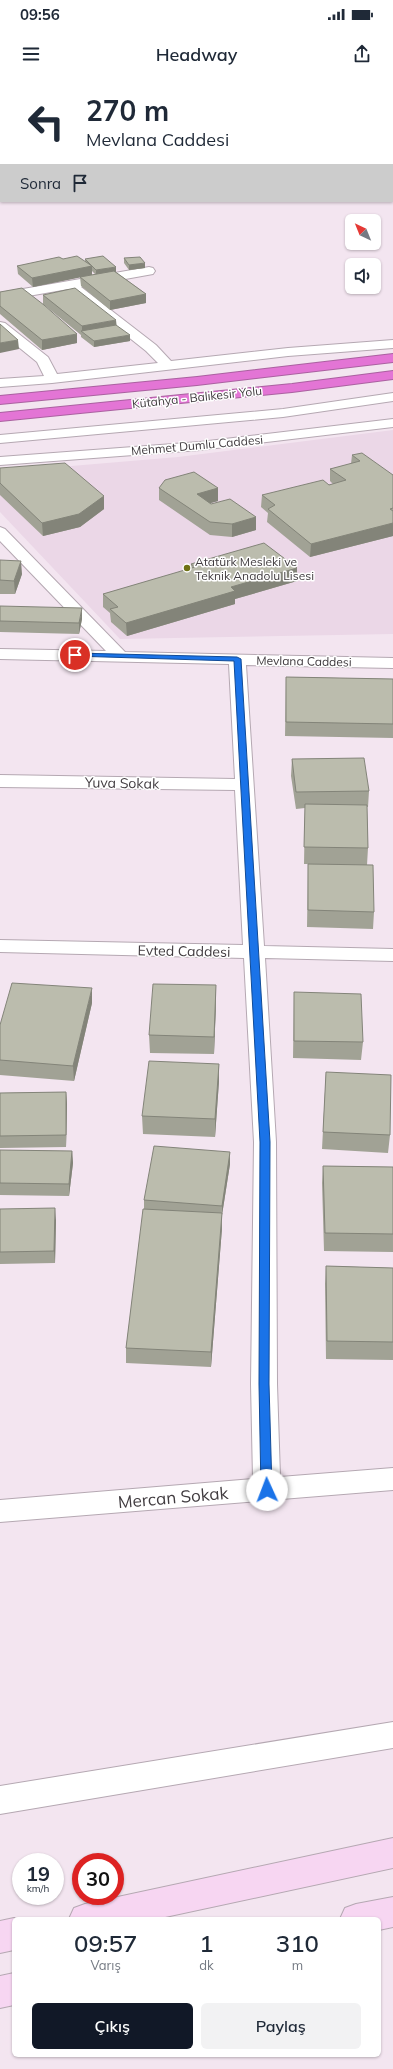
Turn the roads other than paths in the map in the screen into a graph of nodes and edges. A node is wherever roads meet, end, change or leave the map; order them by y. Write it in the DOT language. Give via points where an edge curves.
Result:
graph roads {
  1 [pos="149,271"];
  2 [pos="71,285"];
  3 [pos="0,297"];
  4 [pos="0,326"];
  5 [pos="393,341"];
  6 [pos="393,344"];
  7 [pos="343,348"];
  8 [pos="393,358"];
  9 [pos="235,359"];
  10 [pos="168,366"];
  11 [pos="249,375"];
  12 [pos="393,375"];
  13 [pos="52,379"];
  14 [pos="0,383"];
  15 [pos="393,397"];
  16 [pos="0,400"];
  17 [pos="0,417"];
  18 [pos="393,424"];
  19 [pos="0,439"];
  20 [pos="0,461"];
  21 [pos="0,532"];
  22 [pos="0,554"];
  23 [pos="22,555"];
  24 [pos="0,654"];
  25 [pos="120,656"];
  26 [pos="237,659"];
  27 [pos="393,663"];
  28 [pos="0,780"];
  29 [pos="244,786"];
  30 [pos="0,946"];
  31 [pos="253,952"];
  32 [pos="393,955"];
  33 [pos="393,1479"];
  34 [pos="267,1490"];
  35 [pos="0,1512"];
  36 [pos="393,1735"];
  37 [pos="0,1800"];
  38 [pos="393,1853"];
  39 [pos="393,1912"];
  40 [pos="94,1917"];
  41 [pos="367,1917"];
  42 [pos="12,1934"];
  43 [pos="0,1937"];
  44 [pos="12,1989"];
  45 [pos="0,1992"];
  1 -- 2 [label="street"];
  2 -- 3 [label="street"];
  2 -- 10 [label="street" via="151,348"];
  4 -- 13 [label="street" via="43,360"];
  5 -- 7 [label="street"];
  6 -- 7 [label="street"];
  7 -- 9 [label="street"];
  8 -- 11 [label="highway, Kütahya - Balıkesir Yolu"];
  9 -- 10 [label="street"];
  9 -- 11 [label="street"];
  10 -- 13 [label="street"];
  11 -- 16 [label="highway, Kütahya - Balıkesir Yolu"];
  12 -- 17 [label="highway, Kütahya - Balıkesir Yolu" via="292,388"];
  13 -- 14 [label="street"];
  15 -- 19 [label="street" via="284,413"];
  18 -- 20 [label="street, Mehmet Dumlu Caddesi" via="200,446"];
  21 -- 23 [label="street"];
  22 -- 23 [label="street"];
  23 -- 25 [label="street"];
  24 -- 25 [label="street, Mevlana Caddesi"];
  25 -- 26 [label="street, Mevlana Caddesi"];
  26 -- 27 [label="street, Mevlana Caddesi"];
  26 -- 29 [label="street"];
  28 -- 29 [label="street, Yuva Sokak"];
  29 -- 31 [label="street"];
  30 -- 31 [label="street, Evted Caddesi"];
  31 -- 32 [label="street, Evted Caddesi"];
  31 -- 34 [label="street" via="265,1142 264,1384"];
  33 -- 34 [label="street, Mercan Sokak"];
  34 -- 35 [label="street, Mercan Sokak"];
  36 -- 37 [label="street"];
  38 -- 40 [label="main road"];
  39 -- 41 [label="main road"];
  42 -- 43 [label="main road"];
  44 -- 45 [label="main road"];
}
